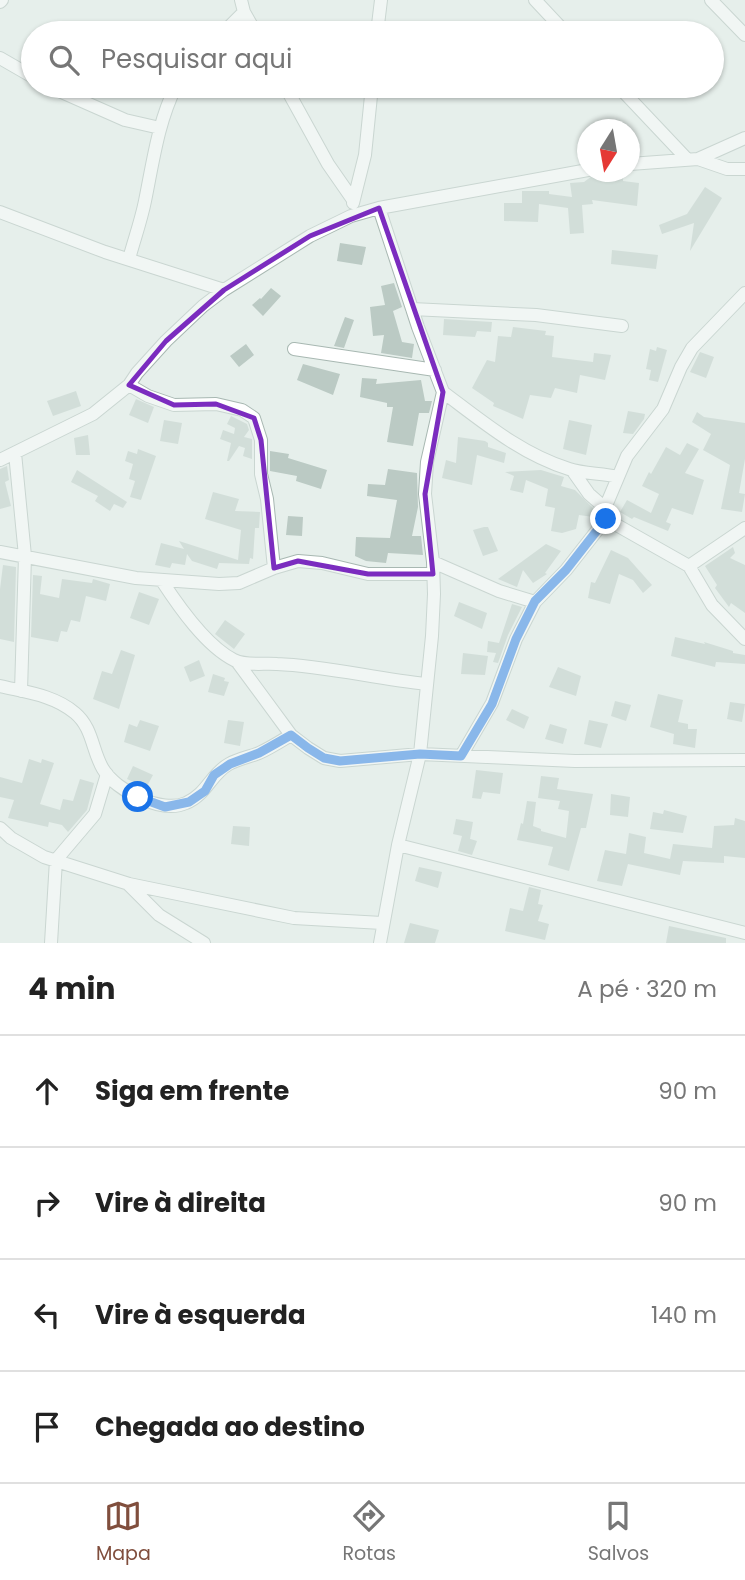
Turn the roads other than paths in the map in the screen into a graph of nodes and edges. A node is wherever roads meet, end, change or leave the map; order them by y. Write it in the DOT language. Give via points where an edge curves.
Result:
graph roads {
  1 [pos="382,0"];
  2 [pos="535,0"];
  3 [pos="711,0"];
  4 [pos="242,6"];
  5 [pos="231,21"];
  6 [pos="379,21"];
  7 [pos="555,21"];
  8 [pos="745,35"];
  9 [pos="0,58"];
  10 [pos="21,71"];
  11 [pos="75,98"];
  12 [pos="170,98"];
  13 [pos="292,98"];
  14 [pos="371,98"];
  15 [pos="630,98"];
  16 [pos="160,128"];
  17 [pos="745,138"];
  18 [pos="693,159"];
  19 [pos="640,163"];
  20 [pos="745,169"];
  21 [pos="577,172"];
  22 [pos="353,200"];
  23 [pos="379,208"];
  24 [pos="0,212"];
  25 [pos="351,216"];
  26 [pos="129,259"];
  27 [pos="224,290"];
  28 [pos="745,293"];
  29 [pos="412,309"];
  30 [pos="622,326"];
  31 [pos="294,349"];
  32 [pos="435,370"];
  33 [pos="129,385"];
  34 [pos="443,392"];
  35 [pos="15,453"];
  36 [pos="0,460"];
  37 [pos="572,470"];
  38 [pos="618,477"];
  39 [pos="605,514"];
  40 [pos="745,528"];
  41 [pos="0,552"];
  42 [pos="25,556"];
  43 [pos="689,566"];
  44 [pos="274,568"];
  45 [pos="433,568"];
  46 [pos="162,581"];
  47 [pos="535,601"];
  48 [pos="745,639"];
  49 [pos="239,663"];
  50 [pos="427,684"];
  51 [pos="0,686"];
  52 [pos="21,691"];
  53 [pos="291,735"];
  54 [pos="420,754"];
  55 [pos="461,756"];
  56 [pos="745,760"];
  57 [pos="107,774"];
  58 [pos="0,828"];
  59 [pos="398,845"];
  60 [pos="56,860"];
  61 [pos="129,884"];
  62 [pos="382,923"];
  63 [pos="745,933"];
  64 [pos="51,943"];
  65 [pos="204,943"];
  66 [pos="380,943"];
  1 -- 6 [label="street"];
  2 -- 7 [label="street"];
  3 -- 8 [label="street"];
  4 -- 5 [label="street"];
  9 -- 10 [label="street"];
  11 -- 16 [label="street" via="125,120"];
  12 -- 16 [label="street"];
  13 -- 22 [label="street"];
  14 -- 22 [label="street" via="365,155"];
  15 -- 18 [label="street"];
  16 -- 26 [label="street"];
  17 -- 18 [label="street"];
  18 -- 19 [label="street"];
  18 -- 20 [label="street"];
  21 -- 23 [label="street"];
  22 -- 25 [label="street"];
  23 -- 25 [label="street"];
  23 -- 29 [label="street"];
  24 -- 26 [label="street"];
  25 -- 27 [label="street"];
  26 -- 27 [label="street"];
  27 -- 33 [label="street" via="166,341"];
  28 -- 38 [label="street" via="692,348 663,409 626,456"];
  29 -- 30 [label="street"];
  29 -- 32 [label="street"];
  31 -- 32 [label="street"];
  32 -- 34 [label="street"];
  33 -- 35 [label="street" via="93,414"];
  33 -- 44 [label="street" via="174,405 216,404 254,418 261,440"];
  34 -- 37 [label="street" via="508,441"];
  34 -- 45 [label="street" via="425,494"];
  35 -- 36 [label="street"];
  35 -- 42 [label="street"];
  37 -- 38 [label="street"];
  37 -- 39 [label="street"];
  38 -- 39 [label="street"];
  39 -- 43 [label="street"];
  39 -- 47 [label="street" via="566,570"];
  40 -- 43 [label="street"];
  41 -- 42 [label="street"];
  42 -- 46 [label="street"];
  42 -- 52 [label="street"];
  43 -- 48 [label="street" via="712,605"];
  44 -- 45 [label="street" via="298,561 368,574"];
  44 -- 46 [label="street" via="239,583"];
  45 -- 47 [label="street"];
  45 -- 50 [label="street"];
  46 -- 49 [label="street" via="216,647"];
  47 -- 55 [label="street" via="492,704"];
  49 -- 50 [label="street" via="315,667"];
  49 -- 53 [label="street"];
  50 -- 54 [label="street"];
  51 -- 52 [label="street"];
  52 -- 57 [label="street" via="50,698 75,712"];
  53 -- 54 [label="street" via="324,758 340,761"];
  53 -- 57 [label="street" via="230,764 214,775 205,791 177,806 165,807 138,797"];
  54 -- 55 [label="street"];
  54 -- 59 [label="street"];
  55 -- 56 [label="street" via="631,762"];
  57 -- 60 [label="street" via="95,814"];
  58 -- 60 [label="street" via="24,847"];
  59 -- 62 [label="street"];
  59 -- 63 [label="street"];
  60 -- 61 [label="street"];
  60 -- 64 [label="street"];
  61 -- 62 [label="street" via="294,918"];
  61 -- 65 [label="street" via="159,915"];
  62 -- 66 [label="street"];
}
